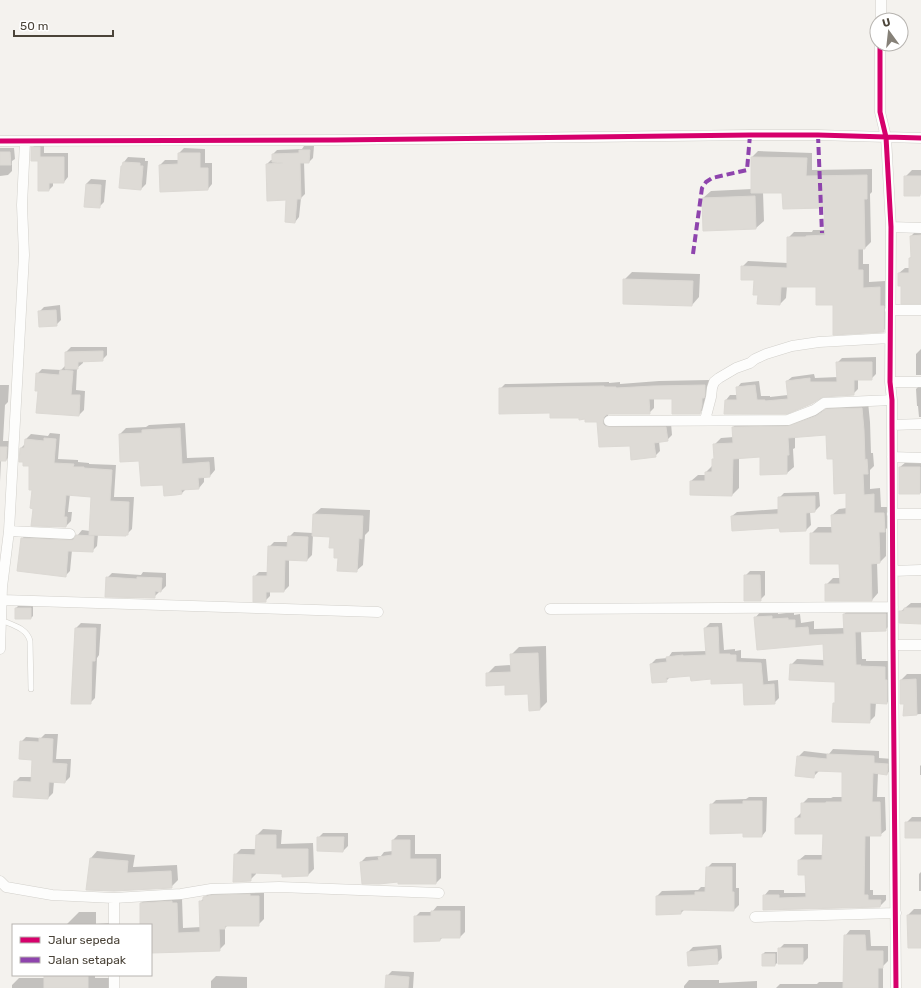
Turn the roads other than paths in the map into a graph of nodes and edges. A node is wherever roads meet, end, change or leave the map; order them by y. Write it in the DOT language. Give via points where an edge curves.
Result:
graph roads {
  1 [pos="881,0"];
  2 [pos="881,12"];
  3 [pos="880,52"];
  4 [pos="886,137"];
  5 [pos="921,138"];
  6 [pos="0,141"];
  7 [pos="25,141"];
  8 [pos="891,227"];
  9 [pos="921,228"];
  10 [pos="890,310"];
  11 [pos="921,310"];
  12 [pos="890,338"];
  13 [pos="890,382"];
  14 [pos="921,382"];
  15 [pos="892,400"];
  16 [pos="705,420"];
  17 [pos="609,422"];
  18 [pos="921,424"];
  19 [pos="892,425"];
  20 [pos="892,458"];
  21 [pos="921,458"];
  22 [pos="892,514"];
  23 [pos="921,514"];
  24 [pos="9,531"];
  25 [pos="70,534"];
  26 [pos="921,570"];
  27 [pos="893,571"];
  28 [pos="1,587"];
  29 [pos="2,600"];
  30 [pos="893,607"];
  31 [pos="550,609"];
  32 [pos="378,612"];
  33 [pos="1,620"];
  34 [pos="893,645"];
  35 [pos="921,645"];
  36 [pos="0,649"];
  37 [pos="31,689"];
  38 [pos="0,881"];
  39 [pos="439,893"];
  40 [pos="114,898"];
  41 [pos="896,913"];
  42 [pos="755,917"];
  43 [pos="114,924"];
  44 [pos="114,976"];
  45 [pos="114,988"];
  46 [pos="896,988"];
  1 -- 2 [label="street"];
  3 -- 4 [label="street" via="880,112"];
  4 -- 5 [label="street"];
  4 -- 7 [label="street" via="750,135"];
  4 -- 8 [label="street"];
  6 -- 7 [label="street"];
  7 -- 24 [label="street" via="22,205 24,255"];
  8 -- 9 [label="street"];
  8 -- 10 [label="street"];
  10 -- 11 [label="street"];
  10 -- 12 [label="street"];
  12 -- 13 [label="street"];
  12 -- 16 [label="street" via="819,342 792,346 766,354 714,382"];
  13 -- 14 [label="street"];
  13 -- 15 [label="street"];
  15 -- 16 [label="street" via="824,403 814,410 788,420"];
  15 -- 19 [label="street"];
  16 -- 17 [label="street"];
  18 -- 19 [label="street"];
  19 -- 20 [label="street"];
  20 -- 21 [label="street"];
  20 -- 22 [label="street"];
  22 -- 23 [label="street"];
  22 -- 27 [label="street"];
  24 -- 25 [label="street"];
  24 -- 28 [label="street"];
  26 -- 27 [label="street"];
  27 -- 30 [label="street"];
  28 -- 29 [label="street"];
  29 -- 32 [label="street"];
  29 -- 33 [label="street"];
  30 -- 31 [label="street"];
  30 -- 34 [label="street"];
  33 -- 36 [label="street"];
  33 -- 37 [label="lane" via="24,630 29,636"];
  34 -- 35 [label="street"];
  34 -- 41 [label="street"];
  38 -- 40 [label="street" via="6,887 52,895"];
  39 -- 40 [label="street" via="279,887 211,888 180,894"];
  40 -- 43 [label="street"];
  41 -- 42 [label="street"];
  41 -- 46 [label="street"];
  44 -- 45 [label="street"];
}
